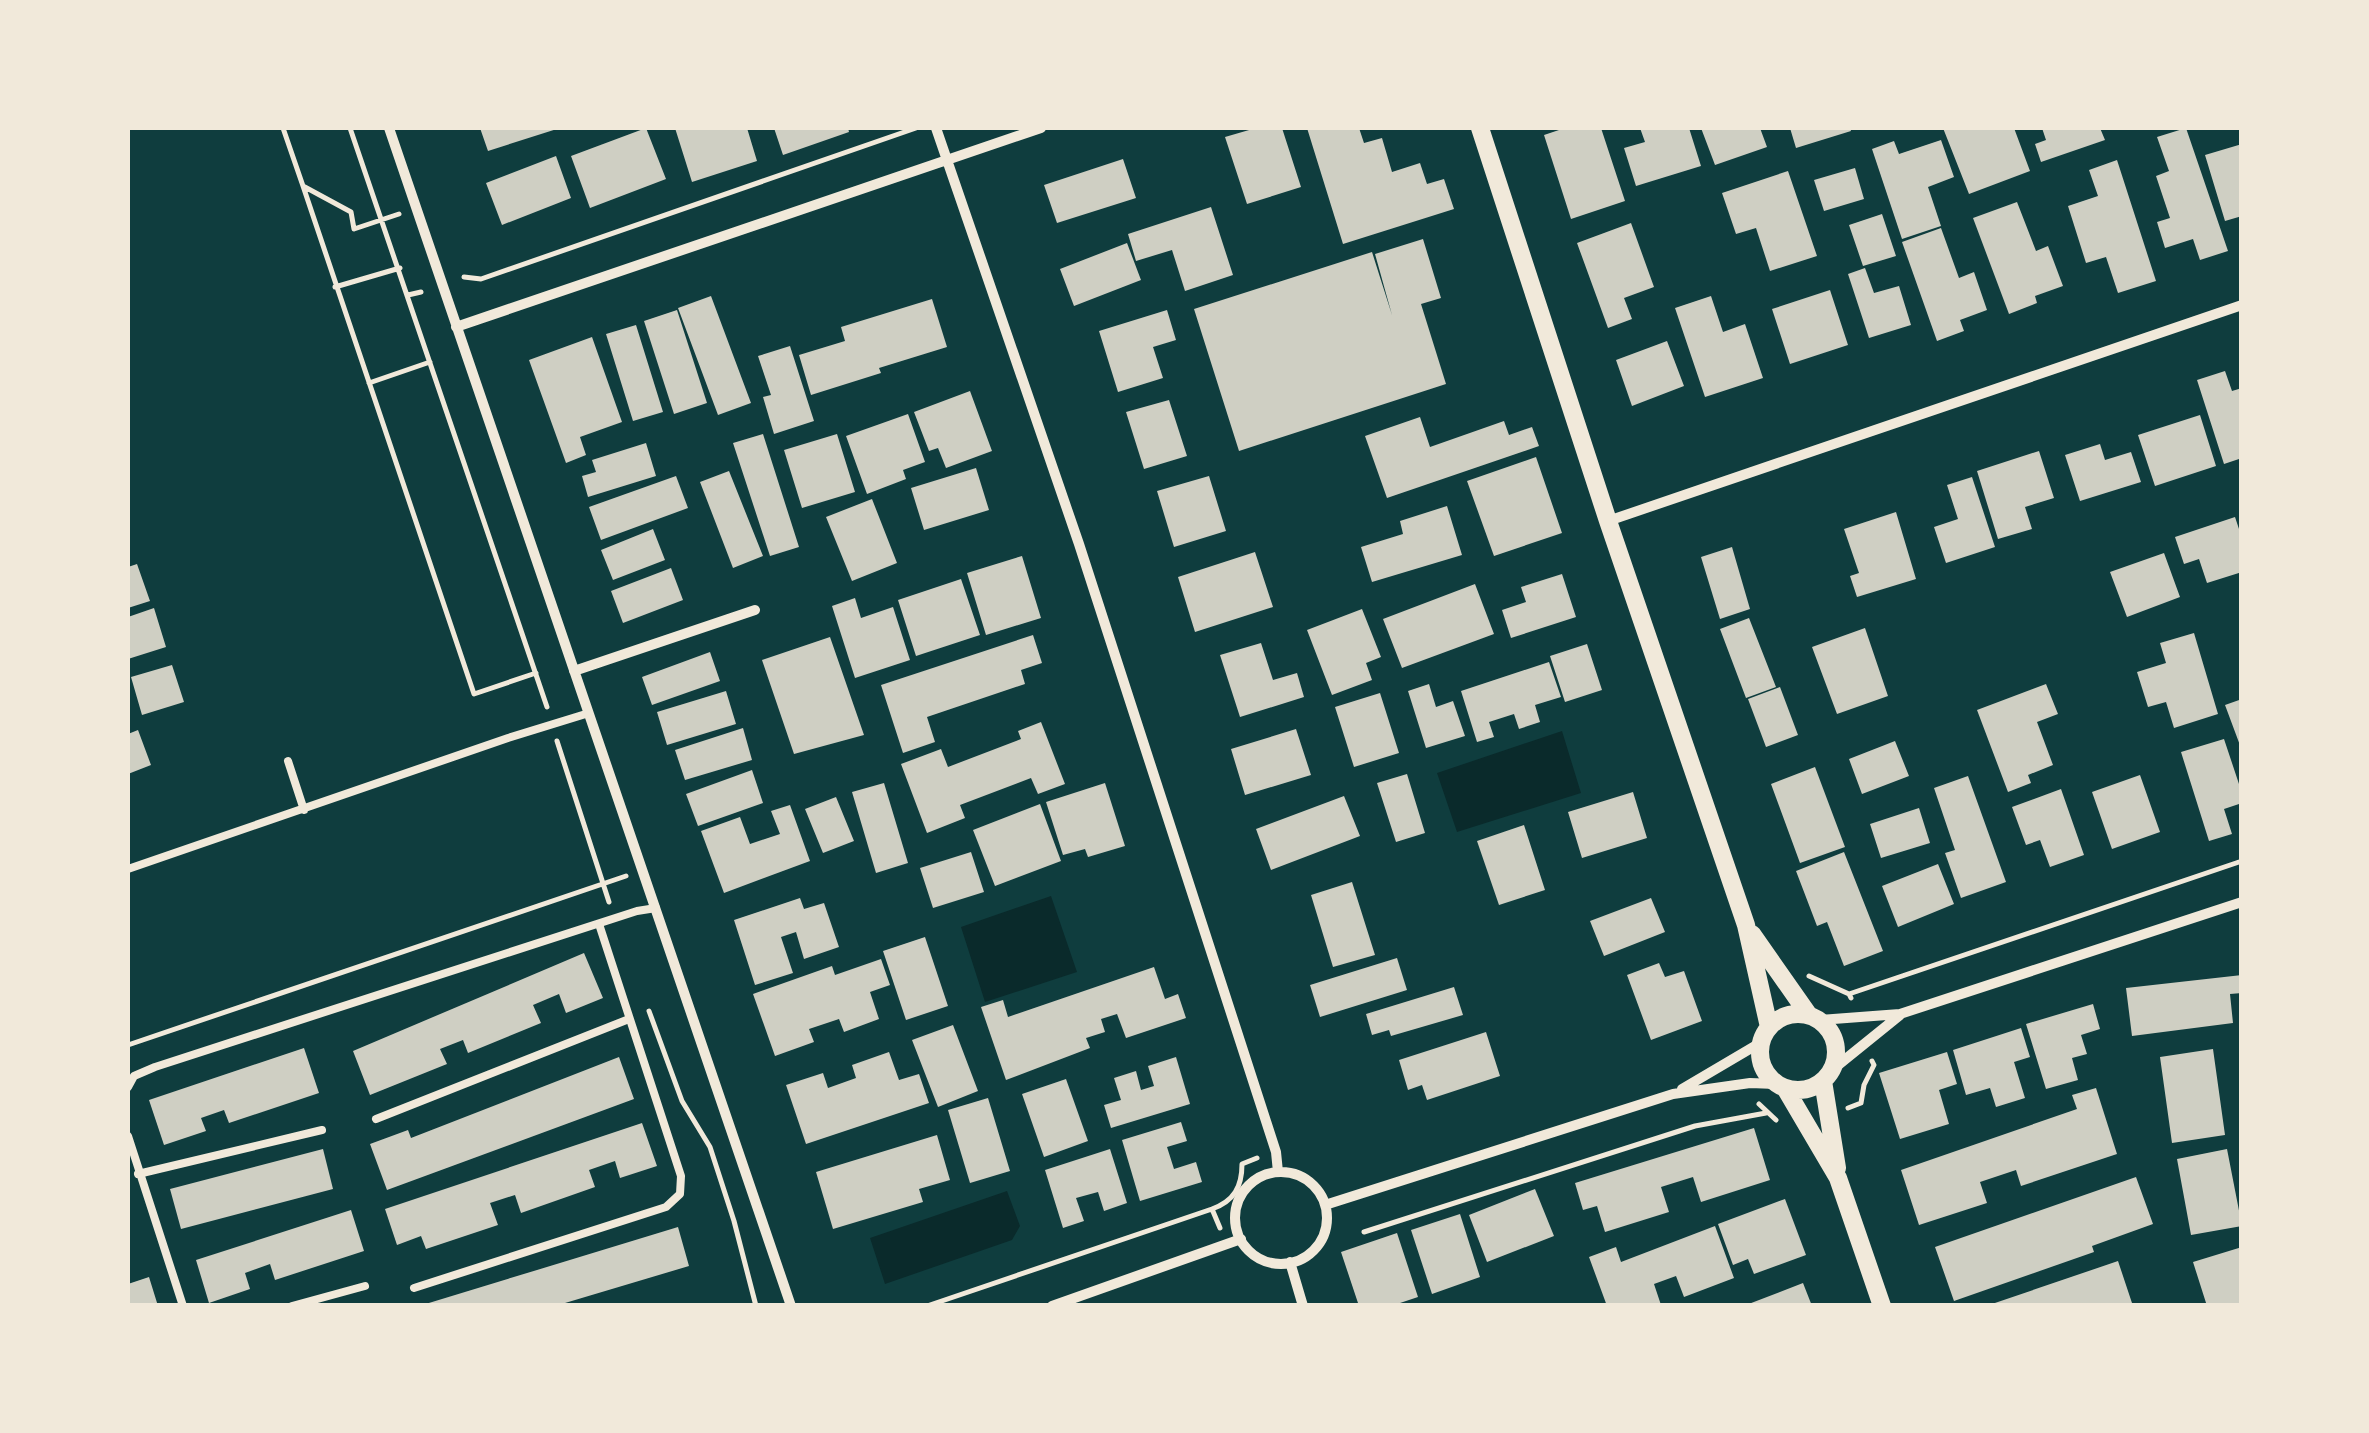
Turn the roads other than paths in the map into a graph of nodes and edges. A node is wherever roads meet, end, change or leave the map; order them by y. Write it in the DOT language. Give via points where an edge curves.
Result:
graph roads {
  1 [pos="389,128"];
  2 [pos="936,128"];
  3 [pos="1041,128"];
  4 [pos="1480,128"];
  5 [pos="948,161"];
  6 [pos="2242,305"];
  7 [pos="456,327"];
  8 [pos="1608,521"];
  9 [pos="755,610"];
  10 [pos="574,671"];
  11 [pos="589,713"];
  12 [pos="288,762"];
  13 [pos="304,810"];
  14 [pos="128,870"];
  15 [pos="2242,902"];
  16 [pos="656,908"];
  17 [pos="599,924"];
  18 [pos="1746,925"];
  19 [pos="1900,1014"];
  20 [pos="1814,1017"];
  21 [pos="629,1019"];
  22 [pos="1764,1035"];
  23 [pos="1828,1075"];
  24 [pos="1781,1086"];
  25 [pos="128,1087"];
  26 [pos="1672,1094"];
  27 [pos="376,1119"];
  28 [pos="322,1130"];
  29 [pos="128,1136"];
  30 [pos="128,1147"];
  31 [pos="1278,1172"];
  32 [pos="138,1174"];
  33 [pos="1838,1178"];
  34 [pos="1325,1204"];
  35 [pos="1241,1239"];
  36 [pos="1290,1262"];
  37 [pos="366,1286"];
  38 [pos="414,1288"];
  39 [pos="183,1306"];
  40 [pos="292,1306"];
  41 [pos="791,1306"];
  42 [pos="1052,1306"];
  43 [pos="1303,1306"];
  44 [pos="1882,1306"];
  1 -- 7 [label="street"];
  2 -- 5 [label="street"];
  3 -- 5 [label="street"];
  4 -- 8 [label="street"];
  5 -- 7 [label="street"];
  5 -- 31 [label="street" via="1079,544"];
  6 -- 8 [label="street"];
  7 -- 10 [label="street"];
  8 -- 18 [label="street"];
  9 -- 10 [label="street"];
  10 -- 11 [label="street"];
  11 -- 13 [label="lane"];
  11 -- 16 [label="street"];
  12 -- 13 [label="lane"];
  13 -- 14 [label="lane"];
  15 -- 19 [label="street"];
  16 -- 17 [label="lane"];
  16 -- 41 [label="street"];
  17 -- 21 [label="lane"];
  17 -- 25 [label="lane" via="156,1066 134,1076"];
  18 -- 20 [label="street"];
  18 -- 22 [label="street"];
  19 -- 20 [label="street"];
  19 -- 23 [label="street"];
  20 -- 22 [label="street" via="1784,1016"];
  20 -- 23 [label="street" via="1837,1048"];
  21 -- 27 [label="lane"];
  21 -- 38 [label="lane" via="681,1176 680,1194 666,1207"];
  22 -- 24 [label="street" via="1760,1061"];
  22 -- 26 [label="street"];
  23 -- 24 [label="street" via="1806,1089"];
  23 -- 33 [label="street"];
  24 -- 26 [label="street"];
  24 -- 33 [label="street"];
  26 -- 34 [label="street"];
  28 -- 32 [label="lane"];
  29 -- 30 [label="lane"];
  30 -- 32 [label="lane"];
  31 -- 34 [label="street" via="1313,1184"];
  31 -- 35 [label="street" via="1262,1176 1240,1198"];
  32 -- 39 [label="lane"];
  33 -- 44 [label="street"];
  34 -- 36 [label="street" via="1323,1238"];
  35 -- 36 [label="street" via="1268,1262"];
  35 -- 42 [label="street"];
  36 -- 43 [label="street"];
  37 -- 40 [label="lane"];
}
